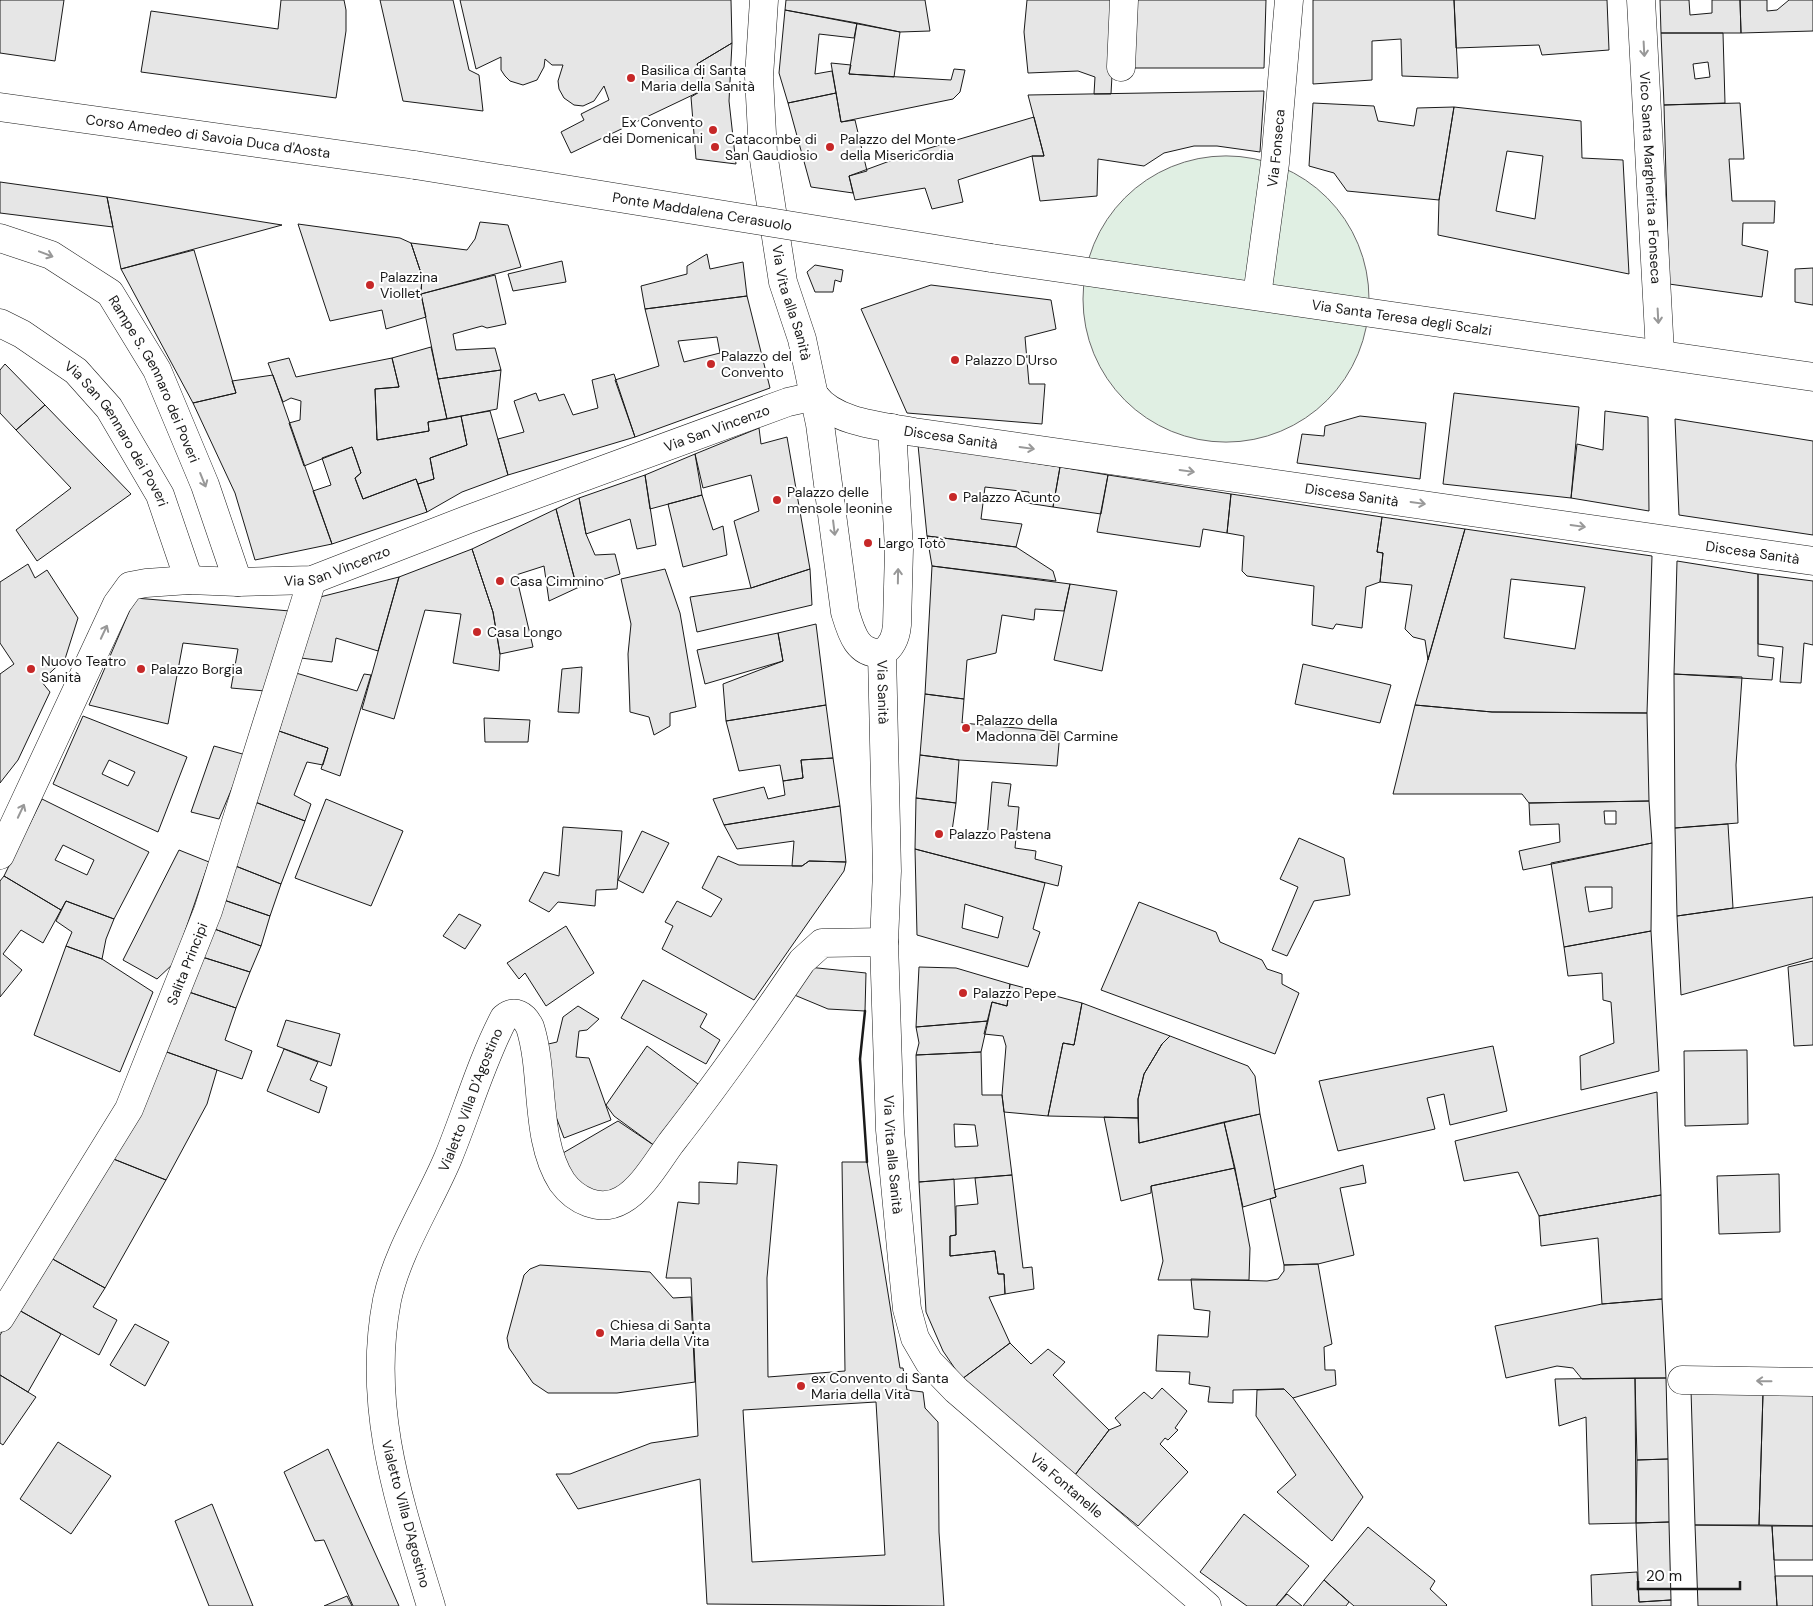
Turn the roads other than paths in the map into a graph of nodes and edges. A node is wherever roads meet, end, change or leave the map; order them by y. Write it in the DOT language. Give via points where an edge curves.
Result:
graph roads {
  1 [pos="764,0"];
  2 [pos="1124,0"];
  3 [pos="1289,0"];
  4 [pos="1641,0"];
  5 [pos="1121,67"];
  6 [pos="0,107"];
  7 [pos="415,165"];
  8 [pos="0,238"];
  9 [pos="991,258"];
  10 [pos="1257,296"];
  11 [pos="0,324"];
  12 [pos="1660,353"];
  13 [pos="1813,377"];
  14 [pos="814,396"];
  15 [pos="854,419"];
  16 [pos="892,428"];
  17 [pos="824,445"];
  18 [pos="1813,561"];
  19 [pos="189,580"];
  20 [pos="312,580"];
  21 [pos="238,582"];
  22 [pos="882,653"];
  23 [pos="0,855"];
  24 [pos="887,871"];
  25 [pos="884,942"];
  26 [pos="0,1318"];
  27 [pos="929,1362"];
  28 [pos="1682,1380"];
  29 [pos="1813,1382"];
  30 [pos="431,1606"];
  31 [pos="1207,1606"];
  1 -- 14 [label="street, Via Vita alla Sanità" via="759,77 763,153 783,282 802,339"];
  2 -- 5 [label="street"];
  3 -- 10 [label="street, Via Fonseca" via="1275,162"];
  4 -- 12 [label="street, Vico Santa Margherita a Fonseca, one-way"];
  6 -- 7 [label="street, Corso Amedeo di Savoia Duca d'Aosta"];
  7 -- 9 [label="street, Ponte Maddalena Cerasuolo, bridge"];
  8 -- 21 [label="street, Rampe S. Gennaro dei Poveri, one-way" via="51,255 110,293 157,370 205,485"];
  9 -- 10 [label="street, Via Santa Teresa degli Scalzi"];
  10 -- 12 [label="street, Via Santa Teresa degli Scalzi"];
  11 -- 19 [label="street, Via San Gennaro dei Poveri" via="22,334 76,371 109,408 160,494"];
  12 -- 13 [label="street, Via Santa Teresa degli Scalzi"];
  14 -- 15 [label="street" via="821,405"];
  14 -- 17 [label="street, Via Vita alla Sanità"];
  14 -- 20 [label="street, Via San Vincenzo" via="788,402"];
  15 -- 16 [label="street"];
  15 -- 17 [label="street" via="832,431"];
  16 -- 18 [label="street, Discesa Sanità, one-way"];
  22 -- 16 [label="street, one-way" via="891,645 897,625 899,549"];
  17 -- 22 [label="street, Via Sanità, one-way" via="845,612 854,639 870,652"];
  19 -- 21 [label="street, Via San Vincenzo"];
  23 -- 19 [label="street, Via San Vincenzo, one-way" via="117,604 130,586"];
  20 -- 21 [label="street, Via San Vincenzo"];
  20 -- 26 [label="street, Salita Principi" via="208,912 129,1109"];
  22 -- 24 [label="street, Via Sanità"];
  24 -- 25 [label="street, Via Vita alla Sanità"];
  25 -- 27 [label="street, Via Vita alla Sanità" via="890,1130 907,1309 915,1338"];
  25 -- 30 [label="street, Vialetto Villa D'Agostino" via="822,943 802,961 703,1102 643,1180 613,1204 595,1205 576,1197 562,1180 548,1143 530,1026 518,1014 504,1018 387,1299 380,1399 388,1453"];
  27 -- 31 [label="street, Via Fontanelle" via="956,1390"];
  29 -- 28 [label="street, one-way"];
}
